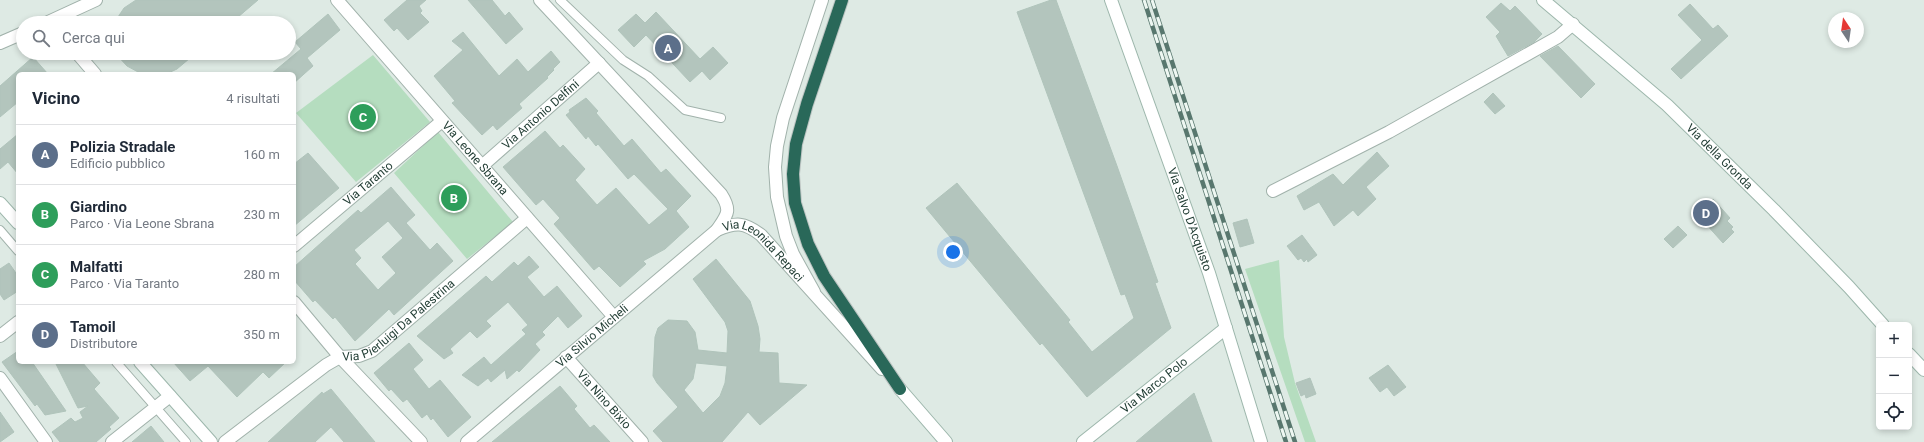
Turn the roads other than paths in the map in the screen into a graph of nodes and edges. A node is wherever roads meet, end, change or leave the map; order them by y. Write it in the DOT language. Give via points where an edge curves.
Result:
graph roads {
  1 [pos="96,0"];
  2 [pos="336,0"];
  3 [pos="540,0"];
  4 [pos="560,0"];
  5 [pos="822,0"];
  6 [pos="842,0"];
  7 [pos="1111,0"];
  8 [pos="1543,0"];
  9 [pos="63,16"];
  10 [pos="1573,24"];
  11 [pos="16,36"];
  12 [pos="0,44"];
  13 [pos="83,60"];
  14 [pos="599,63"];
  15 [pos="93,72"];
  16 [pos="721,118"];
  17 [pos="442,121"];
  18 [pos="482,166"];
  19 [pos="1273,191"];
  20 [pos="0,203"];
  21 [pos="527,218"];
  22 [pos="16,221"];
  23 [pos="0,230"];
  24 [pos="717,230"];
  25 [pos="296,244"];
  26 [pos="16,249"];
  27 [pos="814,292"];
  28 [pos="296,304"];
  29 [pos="614,317"];
  30 [pos="1880,322"];
  31 [pos="16,324"];
  32 [pos="1226,328"];
  33 [pos="0,336"];
  34 [pos="340,357"];
  35 [pos="566,357"];
  36 [pos="1912,357"];
  37 [pos="118,364"];
  38 [pos="142,364"];
  39 [pos="1924,370"];
  40 [pos="0,378"];
  41 [pos="900,389"];
  42 [pos="170,396"];
  43 [pos="156,407"];
  44 [pos="1086,441"];
  45 [pos="46,442"];
  46 [pos="112,442"];
  47 [pos="186,442"];
  48 [pos="211,442"];
  49 [pos="225,442"];
  50 [pos="421,442"];
  51 [pos="467,442"];
  52 [pos="642,442"];
  53 [pos="946,442"];
  54 [pos="1261,442"];
  1 -- 9 [label="street"];
  2 -- 17 [label="street, Via Leone Sbrana"];
  3 -- 14 [label="street, Via Leonida Repaci"];
  4 -- 16 [label="lane" via="623,60 648,76 685,110"];
  5 -- 27 [label="street" via="783,118 775,167 777,197 786,236"];
  6 -- 41 [label="highway" via="806,104 796,144 793,174 795,202 808,244 824,276"];
  7 -- 32 [label="street, Via Salvo D'Acquisto" via="1209,273"];
  8 -- 10 [label="street, Via della Gronda"];
  10 -- 19 [label="street" via="1558,37 1388,132"];
  10 -- 30 [label="street, Via della Gronda" via="1667,105 1795,232"];
  11 -- 12 [label="street"];
  13 -- 15 [label="street"];
  14 -- 18 [label="street, Via Antonio Delfini"];
  14 -- 24 [label="street, Via Leonida Repaci" via="721,194 728,215"];
  17 -- 18 [label="street, Via Leone Sbrana"];
  17 -- 25 [label="street, Via Taranto"];
  18 -- 21 [label="street, Via Leone Sbrana"];
  20 -- 22 [label="street"];
  21 -- 29 [label="street, Via Leone Sbrana"];
  21 -- 34 [label="street, Via Pierluigi Da Palestrina" via="372,351 359,356"];
  23 -- 26 [label="lane"];
  24 -- 27 [label="street, Via Leonida Repaci" via="735,223 757,232"];
  24 -- 29 [label="street, Via Silvio Micheli"];
  27 -- 41 [label="street, Via Leonida Repaci"];
  28 -- 34 [label="street"];
  29 -- 35 [label="street, Via Silvio Micheli"];
  31 -- 33 [label="street"];
  32 -- 44 [label="street, Via Marco Polo"];
  32 -- 54 [label="street, Via Salvo D'Acquisto"];
  34 -- 49 [label="street, Via Pierluigi Da Palestrina"];
  34 -- 50 [label="street"];
  35 -- 51 [label="street, Via Silvio Micheli"];
  35 -- 52 [label="street, Via Nino Bixio"];
  36 -- 39 [label="street"];
  37 -- 43 [label="lane"];
  38 -- 42 [label="street"];
  40 -- 45 [label="street"];
  41 -- 53 [label="street, Via Leonida Repaci"];
  42 -- 43 [label="street"];
  42 -- 48 [label="street"];
  43 -- 46 [label="street"];
  43 -- 47 [label="lane"];
}
